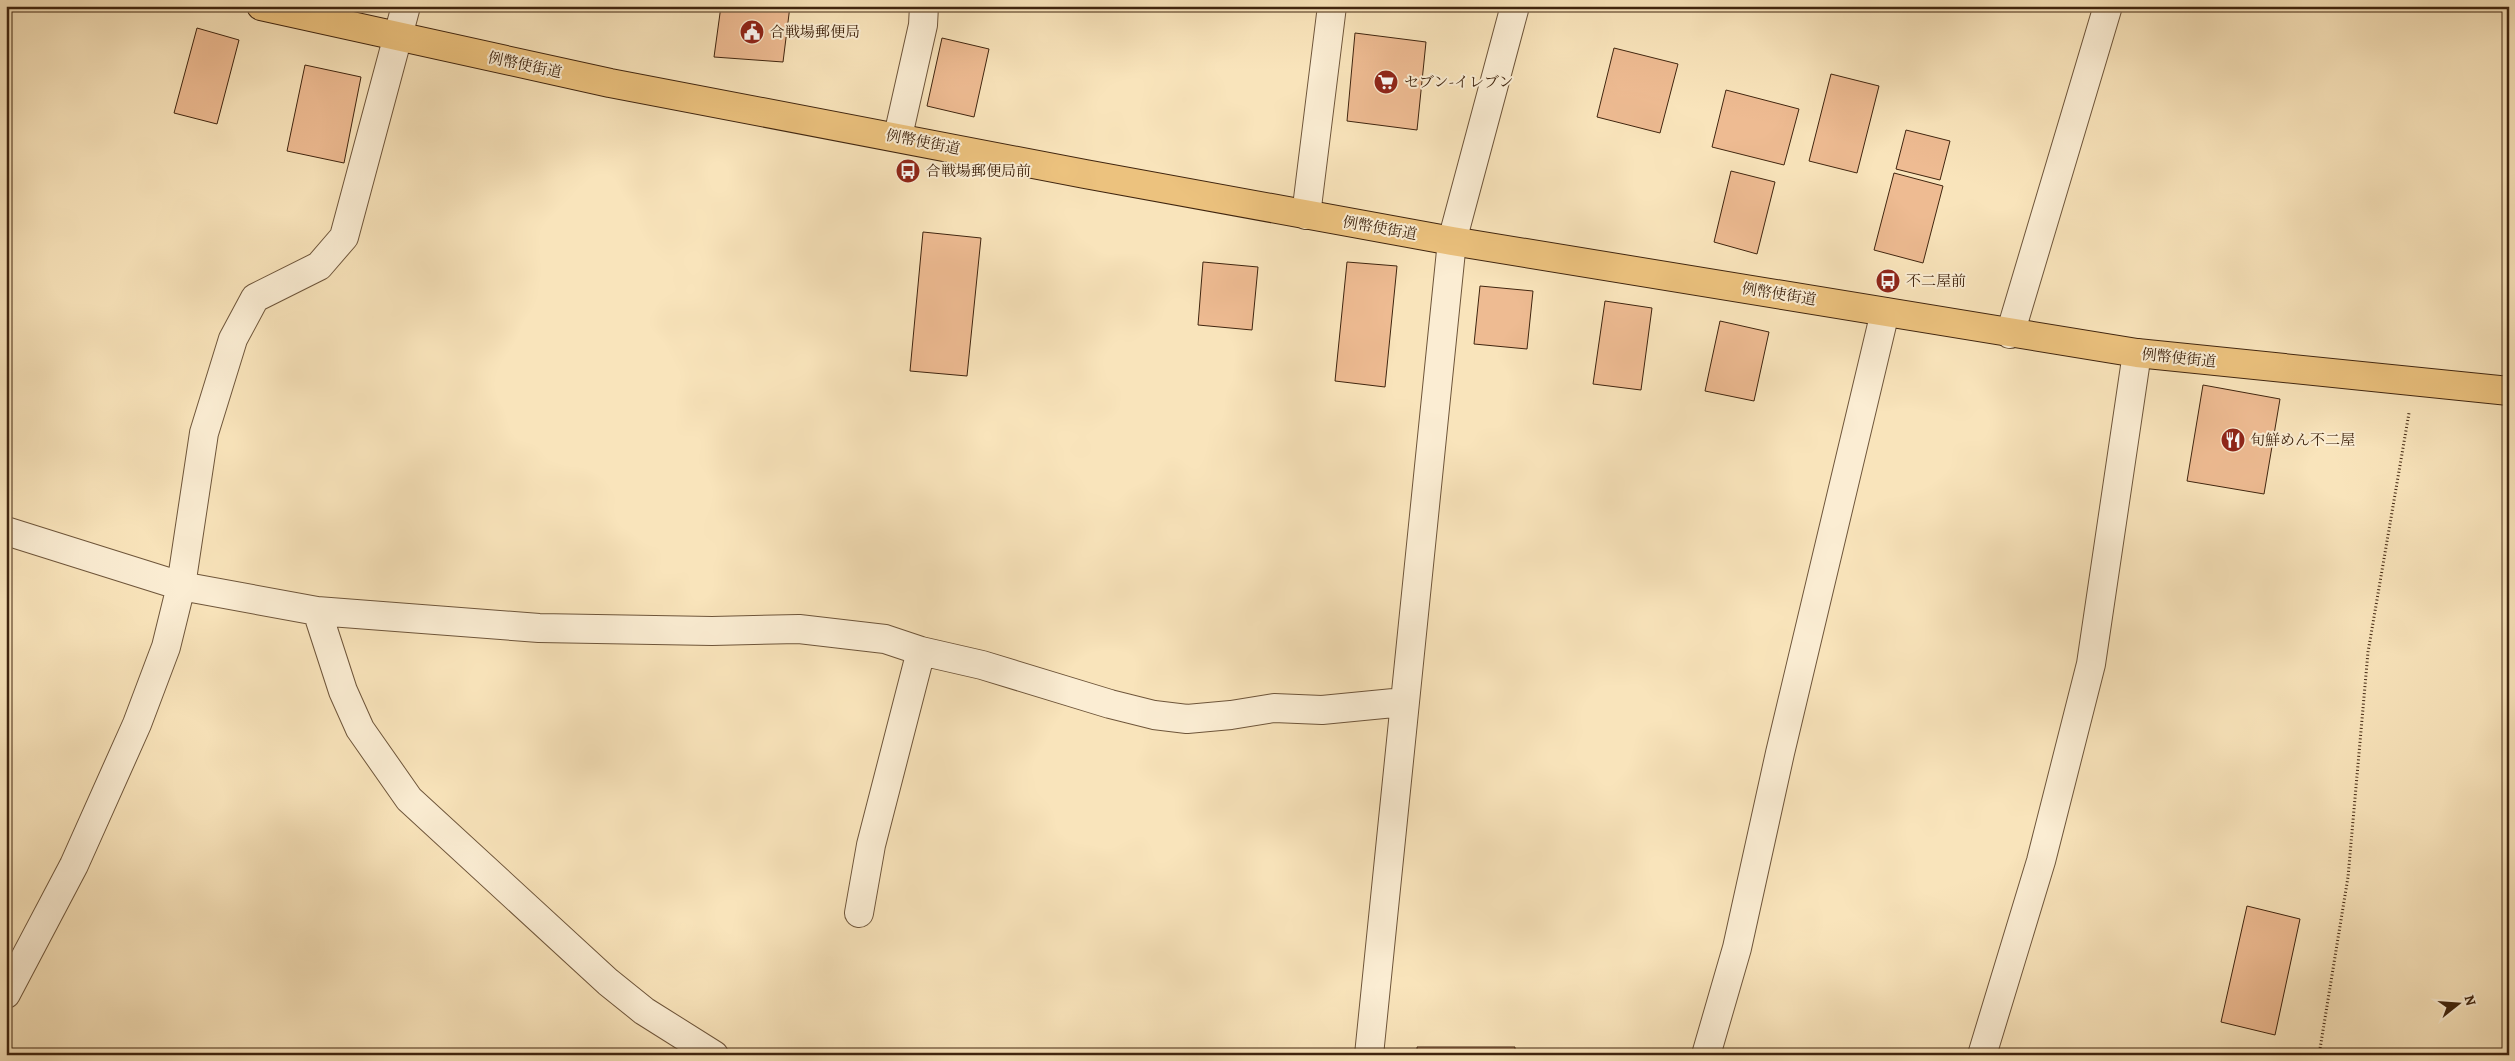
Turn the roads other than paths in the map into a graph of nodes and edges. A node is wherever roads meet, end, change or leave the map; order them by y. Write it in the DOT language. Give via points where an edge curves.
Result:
graph roads {
  1 [pos="260,6"];
  2 [pos="406,6"];
  3 [pos="924,6"];
  4 [pos="1332,6"];
  5 [pos="1515,6"];
  6 [pos="2108,6"];
  7 [pos="398,38"];
  8 [pos="898,136"];
  9 [pos="1306,215"];
  10 [pos="1452,241"];
  11 [pos="1885,312"];
  12 [pos="2010,334"];
  13 [pos="2137,353"];
  14 [pos="2509,391"];
  15 [pos="6,530"];
  16 [pos="181,586"];
  17 [pos="318,611"];
  18 [pos="921,651"];
  19 [pos="1404,702"];
  20 [pos="859,913"];
  21 [pos="6,994"];
  22 [pos="714,1055"];
  23 [pos="1368,1055"];
  24 [pos="1706,1055"];
  25 [pos="1982,1055"];
  1 -- 7 [label="main road, 例幣使街道"];
  2 -- 7 [label="street"];
  3 -- 8 [label="street" via="923,25"];
  4 -- 9 [label="street"];
  5 -- 10 [label="street"];
  6 -- 12 [label="street"];
  7 -- 8 [label="main road, 例幣使街道" via="610,83"];
  7 -- 16 [label="street" via="344,237 319,266 255,298 232,339 204,433"];
  8 -- 9 [label="main road, 例幣使街道"];
  9 -- 10 [label="main road, 例幣使街道"];
  10 -- 11 [label="main road, 例幣使街道"];
  10 -- 19 [label="street"];
  11 -- 12 [label="main road, 例幣使街道"];
  11 -- 24 [label="street" via="1737,948"];
  12 -- 13 [label="main road, 例幣使街道"];
  13 -- 14 [label="main road, 例幣使街道"];
  13 -- 25 [label="street" via="2091,664 2041,861"];
  15 -- 16 [label="street"];
  16 -- 17 [label="street"];
  16 -- 21 [label="street" via="166,647 137,724 74,865"];
  17 -- 18 [label="street" via="539,628 799,629 885,639"];
  17 -- 22 [label="street" via="344,692 360,729 409,799 608,982 644,1012"];
  18 -- 19 [label="street" via="982,665 1154,716 1187,719 1231,716 1274,708 1322,710"];
  18 -- 20 [label="street" via="871,845"];
  19 -- 23 [label="street"];
}
